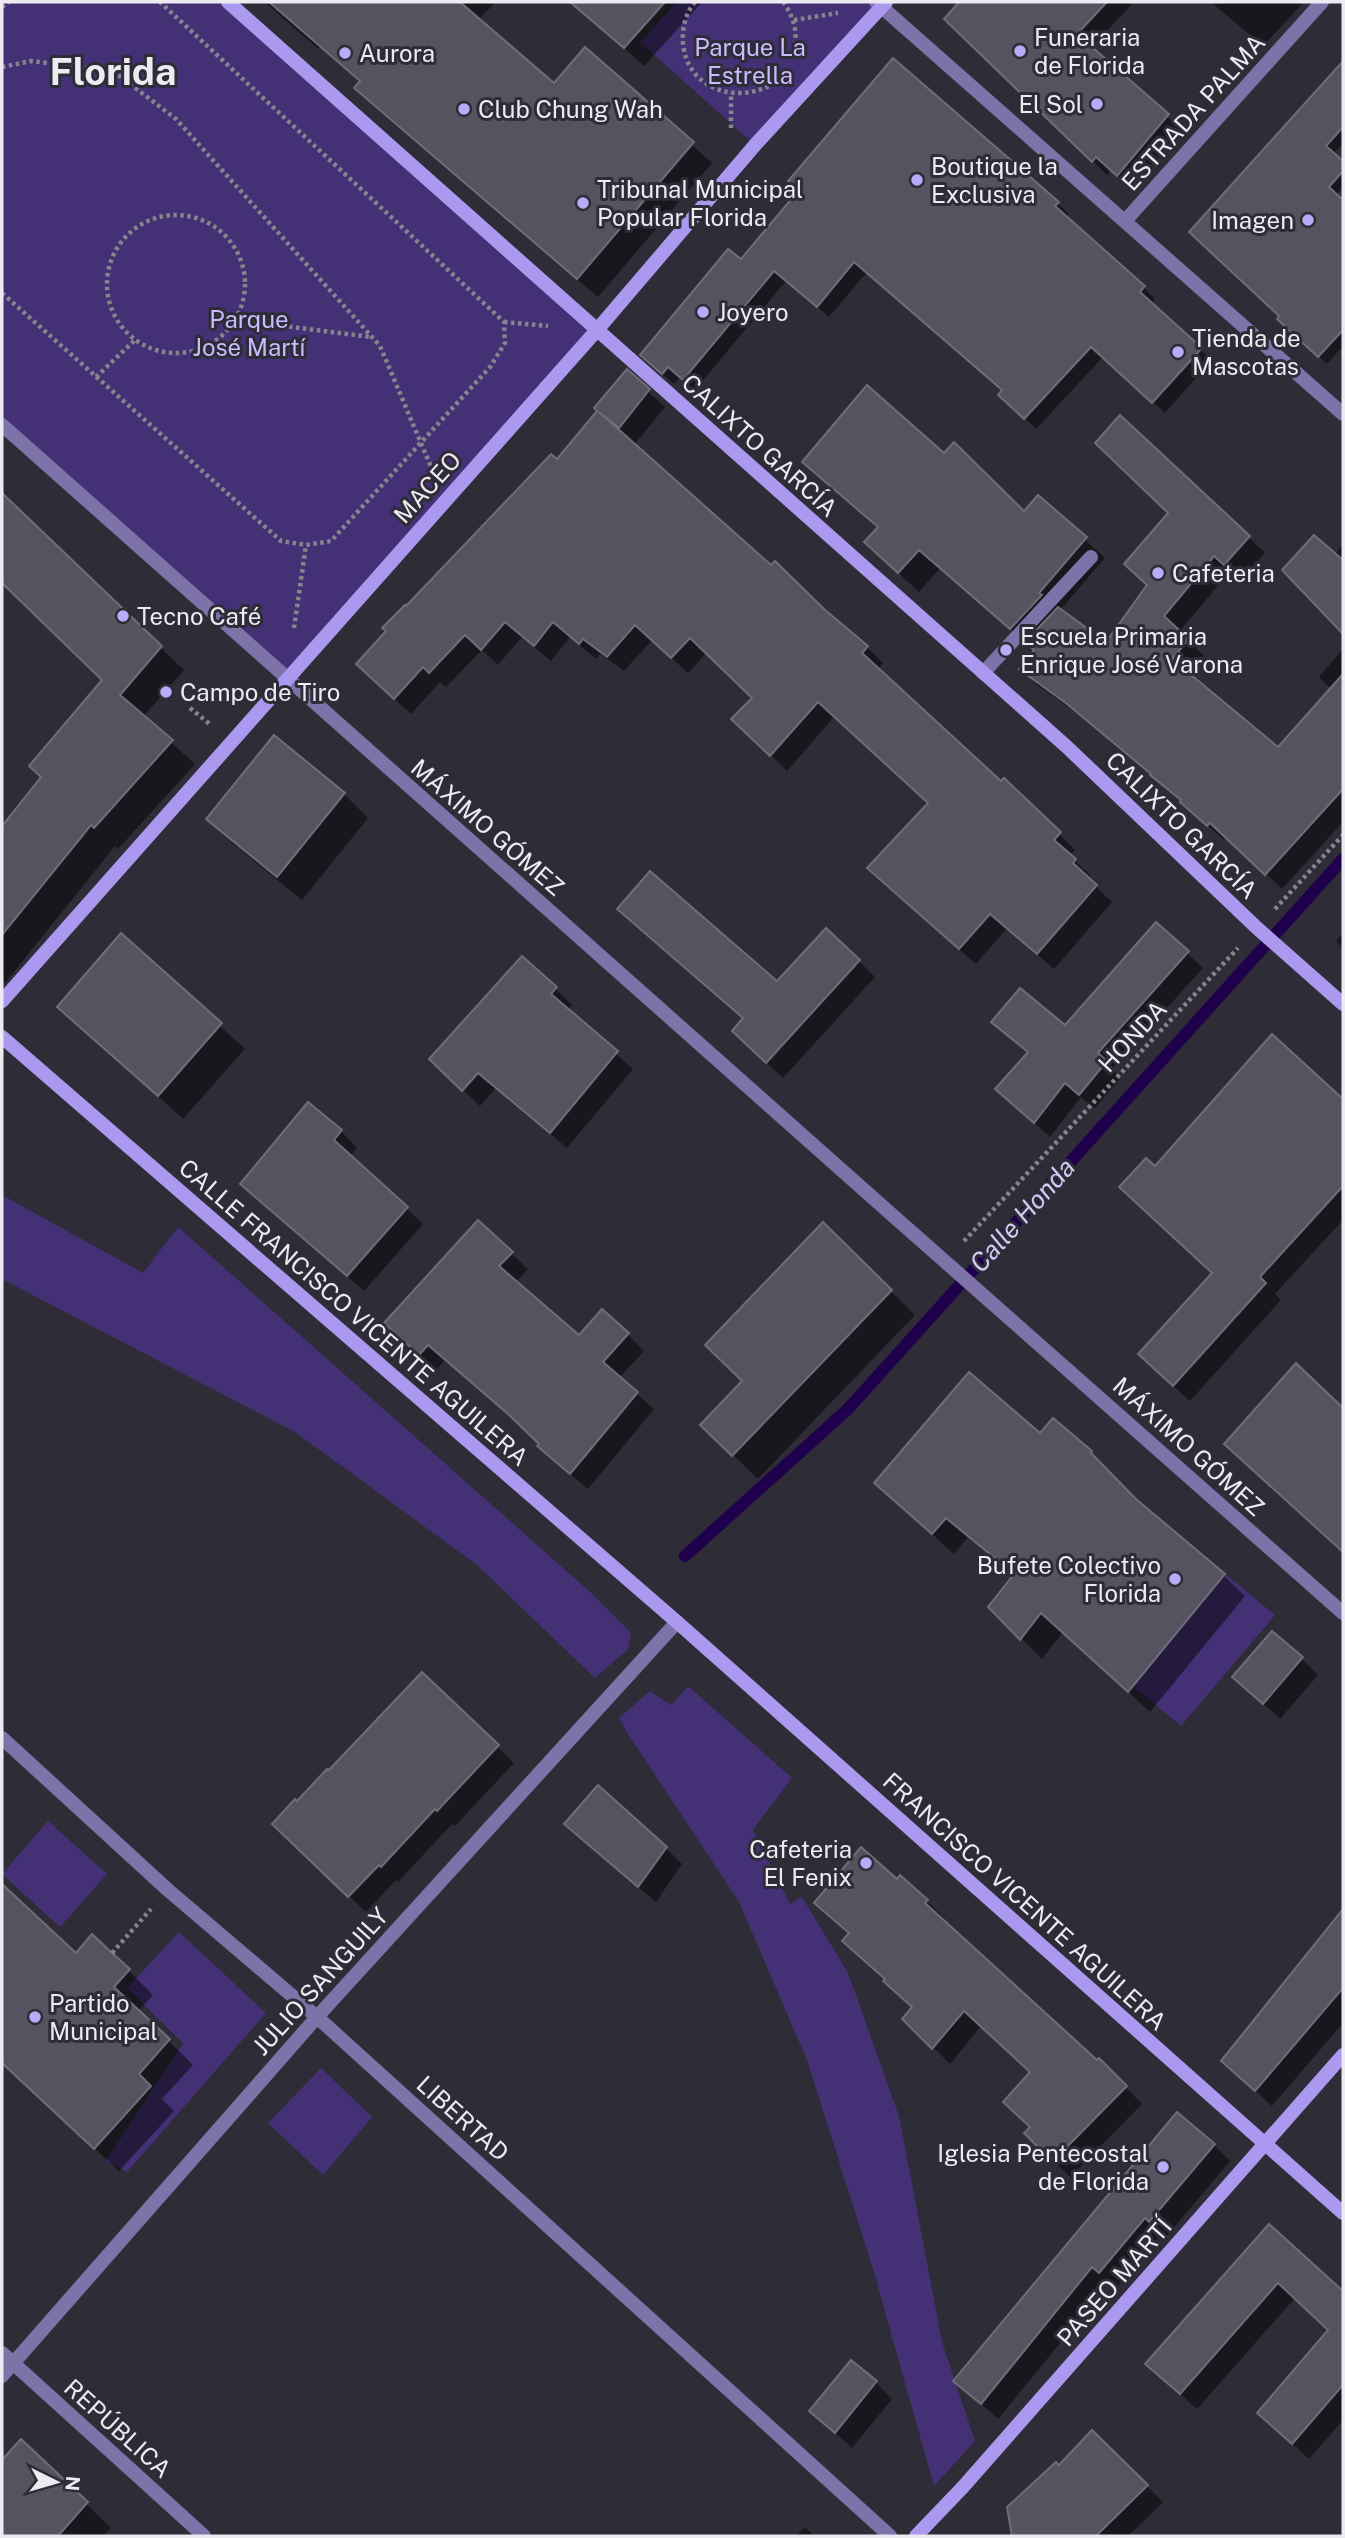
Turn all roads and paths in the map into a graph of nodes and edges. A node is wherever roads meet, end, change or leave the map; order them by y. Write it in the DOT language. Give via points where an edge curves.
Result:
graph roads {
  1 [pos="9,2"];
  2 [pos="160,2"];
  3 [pos="228,2"];
  4 [pos="695,2"];
  5 [pos="783,2"];
  6 [pos="1322,2"];
  7 [pos="881,3"];
  8 [pos="2,7"];
  9 [pos="788,66"];
  10 [pos="2,67"];
  11 [pos="776,80"];
  12 [pos="1125,221"];
  13 [pos="2,293"];
  14 [pos="233,326"];
  15 [pos="597,330"];
  16 [pos="372,337"];
  17 [pos="135,340"];
  18 [pos="96,377"];
  19 [pos="1343,414"];
  20 [pos="2,425"];
  21 [pos="420,444"];
  22 [pos="446,500"];
  23 [pos="306,545"];
  24 [pos="1091,557"];
  25 [pos="983,673"];
  26 [pos="286,680"];
  27 [pos="1343,835"];
  28 [pos="1259,930"];
  29 [pos="2,1001"];
  30 [pos="1343,1004"];
  31 [pos="2,1037"];
  32 [pos="950,1263"];
  33 [pos="1343,1613"];
  34 [pos="677,1622"];
  35 [pos="2,1738"];
  36 [pos="168,1890"];
  37 [pos="112,1953"];
  38 [pos="317,2017"];
  39 [pos="1343,2055"];
  40 [pos="1265,2144"];
  41 [pos="1343,2213"];
  42 [pos="2,2353"];
  43 [pos="13,2363"];
  44 [pos="2,2376"];
  45 [pos="204,2536"];
  46 [pos="890,2536"];
  47 [pos="916,2536"];
  1 -- 8 [label="path"];
  2 -- 21 [label="path" via="504,322 505,343 491,367"];
  3 -- 15 [label="street, CALIXTO GARCÍA"];
  4 -- 11 [label="path" via="684,24 682,42 697,77 731,94 750,94"];
  5 -- 9 [label="path" via="794,20 796,38"];
  6 -- 12 [label="street, ESTRADA PALMA"];
  7 -- 12 [label="street"];
  7 -- 15 [label="street, MACEO"];
  10 -- 16 [label="path" via="31,61 113,71 176,119"];
  12 -- 19 [label="street"];
  13 -- 18 [label="path"];
  14 -- 16 [label="path" via="284,326"];
  14 -- 17 [label="path" via="197,351 176,354 154,351"];
  14 -- 17 [label="path" via="243,304 246,281 241,257 228,236 209,222 186,214 163,216 140,224 122,240 110,261 109,305"];
  15 -- 22 [label="street, MACEO"];
  15 -- 25 [label="street, CALIXTO GARCÍA"];
  16 -- 21 [label="path" via="380,346"];
  17 -- 18 [label="path"];
  18 -- 23 [label="path" via="281,541"];
  20 -- 26 [label="street, MÁXIMO GÓMEZ"];
  21 -- 22 [label="path"];
  21 -- 23 [label="path" via="331,541"];
  22 -- 26 [label="street, MACEO"];
  23 -- 26 [label="path"];
  24 -- 25 [label="street"];
  25 -- 28 [label="street, CALIXTO GARCÍA"];
  26 -- 29 [label="street, MACEO"];
  26 -- 32 [label="street, MÁXIMO GÓMEZ"];
  27 -- 28 [label="path, HONDA"];
  28 -- 30 [label="street, CALIXTO GARCÍA"];
  28 -- 32 [label="path, HONDA"];
  31 -- 34 [label="street, CALLE FRANCISCO VICENTE AGUILERA"];
  32 -- 33 [label="street, MÁXIMO GÓMEZ"];
  34 -- 38 [label="street, JULIO SANGUILY"];
  34 -- 40 [label="street, FRANCISCO VICENTE AGUILERA"];
  35 -- 36 [label="street, LIBERTAD"];
  36 -- 37 [label="path"];
  36 -- 38 [label="street, LIBERTAD"];
  38 -- 43 [label="street, JULIO SANGUILY"];
  38 -- 46 [label="street, LIBERTAD"];
  39 -- 40 [label="street, PASEO MARTÍ"];
  40 -- 41 [label="street, FRANCISCO VICENTE AGUILERA"];
  40 -- 47 [label="street, PASEO MARTÍ"];
  42 -- 43 [label="street, REPÚBLICA"];
  43 -- 44 [label="street, JULIO SANGUILY"];
  43 -- 45 [label="street, REPÚBLICA"];
}
